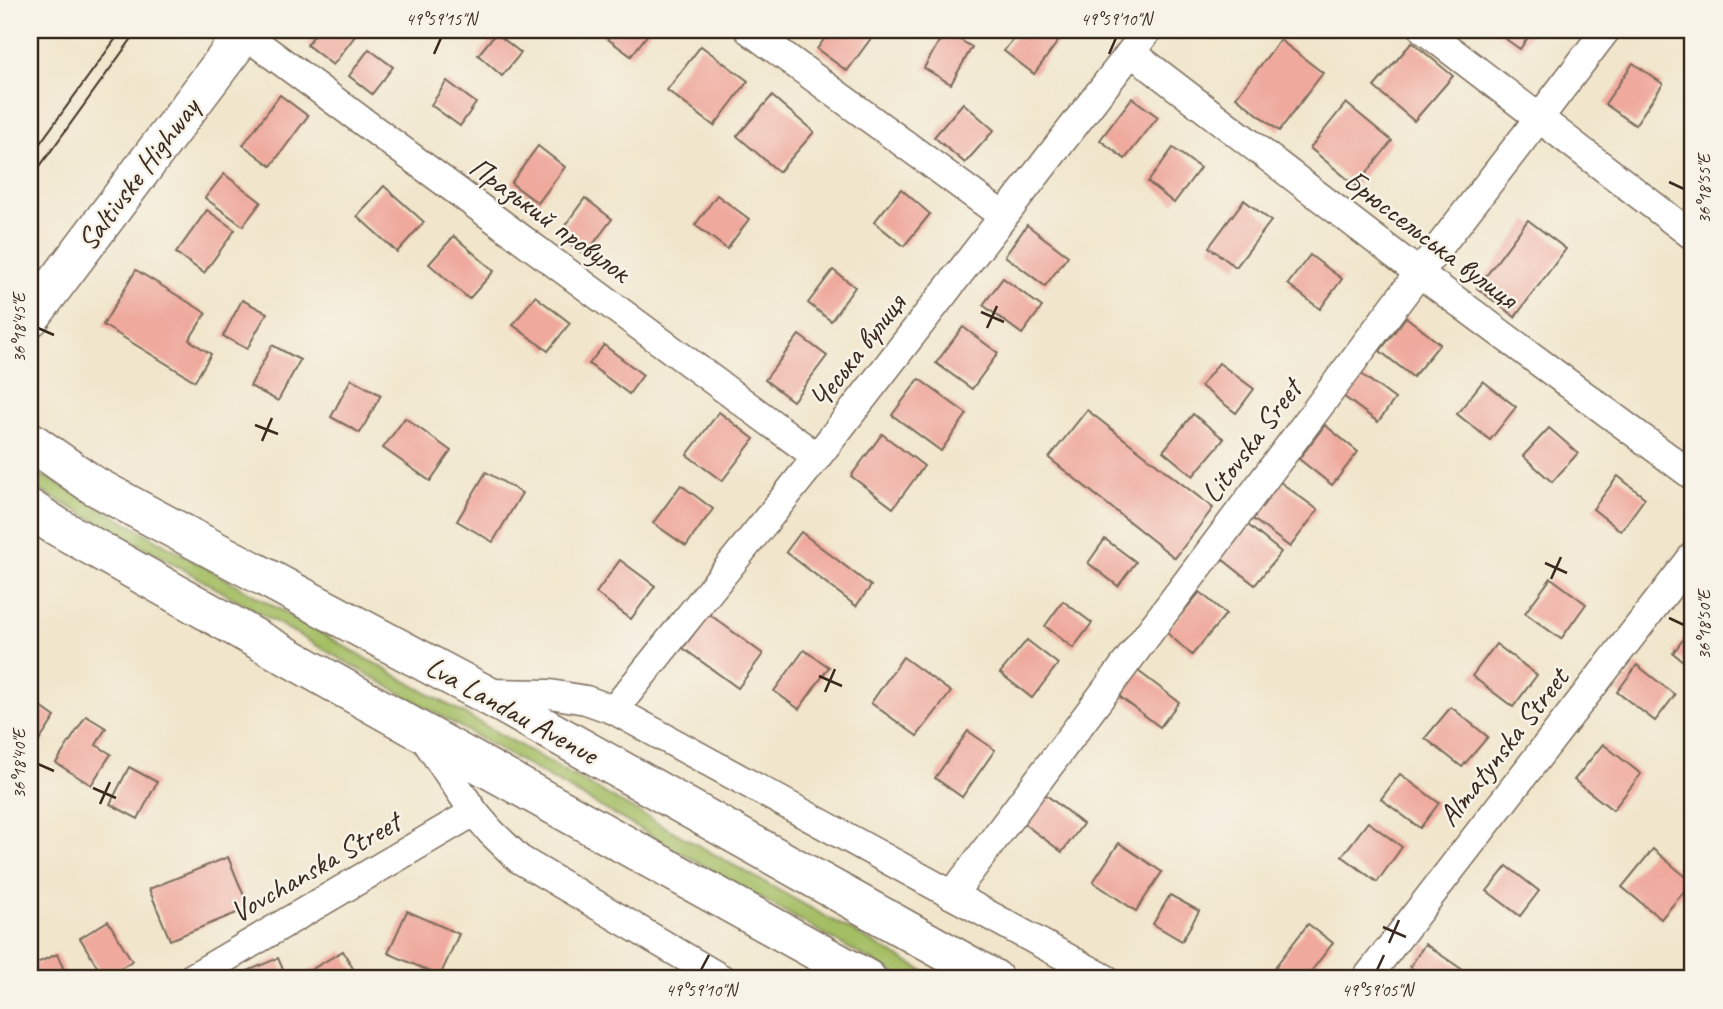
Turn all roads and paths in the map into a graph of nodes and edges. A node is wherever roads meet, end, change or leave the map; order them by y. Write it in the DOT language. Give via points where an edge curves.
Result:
graph roads {
  1 [pos="750,30"];
  2 [pos="1424,30"];
  3 [pos="1605,30"];
  4 [pos="243,31"];
  5 [pos="1140,41"];
  6 [pos="1539,118"];
  7 [pos="1003,216"];
  8 [pos="1693,236"];
  9 [pos="1419,272"];
  10 [pos="30,318"];
  11 [pos="30,441"];
  12 [pos="817,457"];
  13 [pos="1693,476"];
  14 [pos="30,509"];
  15 [pos="1693,556"];
  16 [pos="484,693"];
  17 [pos="614,710"];
  18 [pos="420,731"];
  19 [pos="474,812"];
  20 [pos="952,895"];
  21 [pos="190,979"];
  22 [pos="722,979"];
  23 [pos="867,979"];
  24 [pos="994,979"];
  25 [pos="1106,979"];
  26 [pos="1366,979"];
  1 -- 7 [label="street"];
  2 -- 6 [label="street"];
  3 -- 6 [label="street, Litovska Sreet"];
  4 -- 10 [label="main road, Saltivske Highway"];
  4 -- 12 [label="street, Празький провулок"];
  5 -- 7 [label="street, Чеська вулиця"];
  5 -- 9 [label="street, Брюссельська вулиця"];
  6 -- 8 [label="street"];
  6 -- 9 [label="street, Litovska Sreet"];
  7 -- 12 [label="street, Чеська вулиця"];
  9 -- 13 [label="street, Брюссельська вулиця"];
  9 -- 20 [label="street, Litovska Sreet"];
  11 -- 16 [label="main road, Lva Landau Avenue" via="93,485"];
  12 -- 17 [label="street, Чеська вулиця"];
  14 -- 18 [label="main road"];
  15 -- 26 [label="street, Almatynska Street"];
  16 -- 17 [label="street" via="550,694"];
  16 -- 24 [label="main road, Lva Landau Avenue"];
  17 -- 20 [label="street"];
  18 -- 19 [label="street"];
  18 -- 23 [label="main road"];
  19 -- 21 [label="street, Vovchanska Street"];
  19 -- 22 [label="street" via="519,859"];
  20 -- 25 [label="street"];
}
